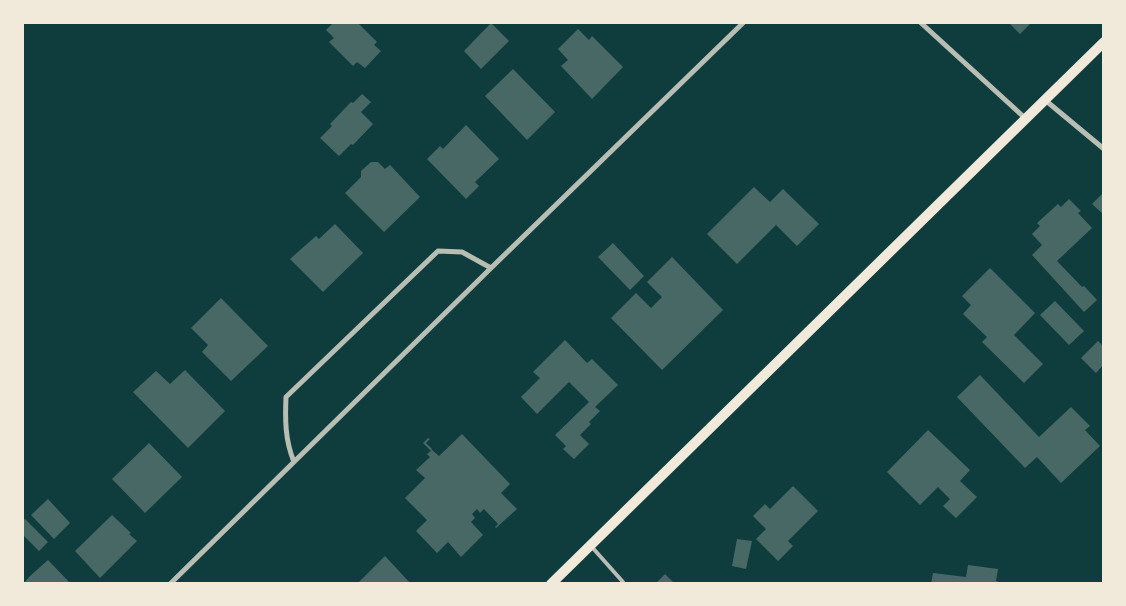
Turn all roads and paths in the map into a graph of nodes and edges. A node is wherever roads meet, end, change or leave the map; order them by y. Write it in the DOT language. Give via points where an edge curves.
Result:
graph roads {
  1 [pos="744,22"];
  2 [pos="920,22"];
  3 [pos="1104,42"];
  4 [pos="1044,100"];
  5 [pos="1025,118"];
  6 [pos="1104,149"];
  7 [pos="491,268"];
  8 [pos="294,462"];
  9 [pos="590,545"];
  10 [pos="170,584"];
  11 [pos="550,584"];
  12 [pos="621,584"];
  1 -- 7 [label="street"];
  2 -- 5 [label="street"];
  3 -- 4 [label="main road"];
  4 -- 5 [label="main road"];
  4 -- 6 [label="street"];
  5 -- 9 [label="main road"];
  7 -- 8 [label="street"];
  7 -- 8 [label="street" via="462,252 438,251 286,397 284,427"];
  8 -- 10 [label="street"];
  9 -- 11 [label="main road"];
  9 -- 12 [label="lane"];
}
